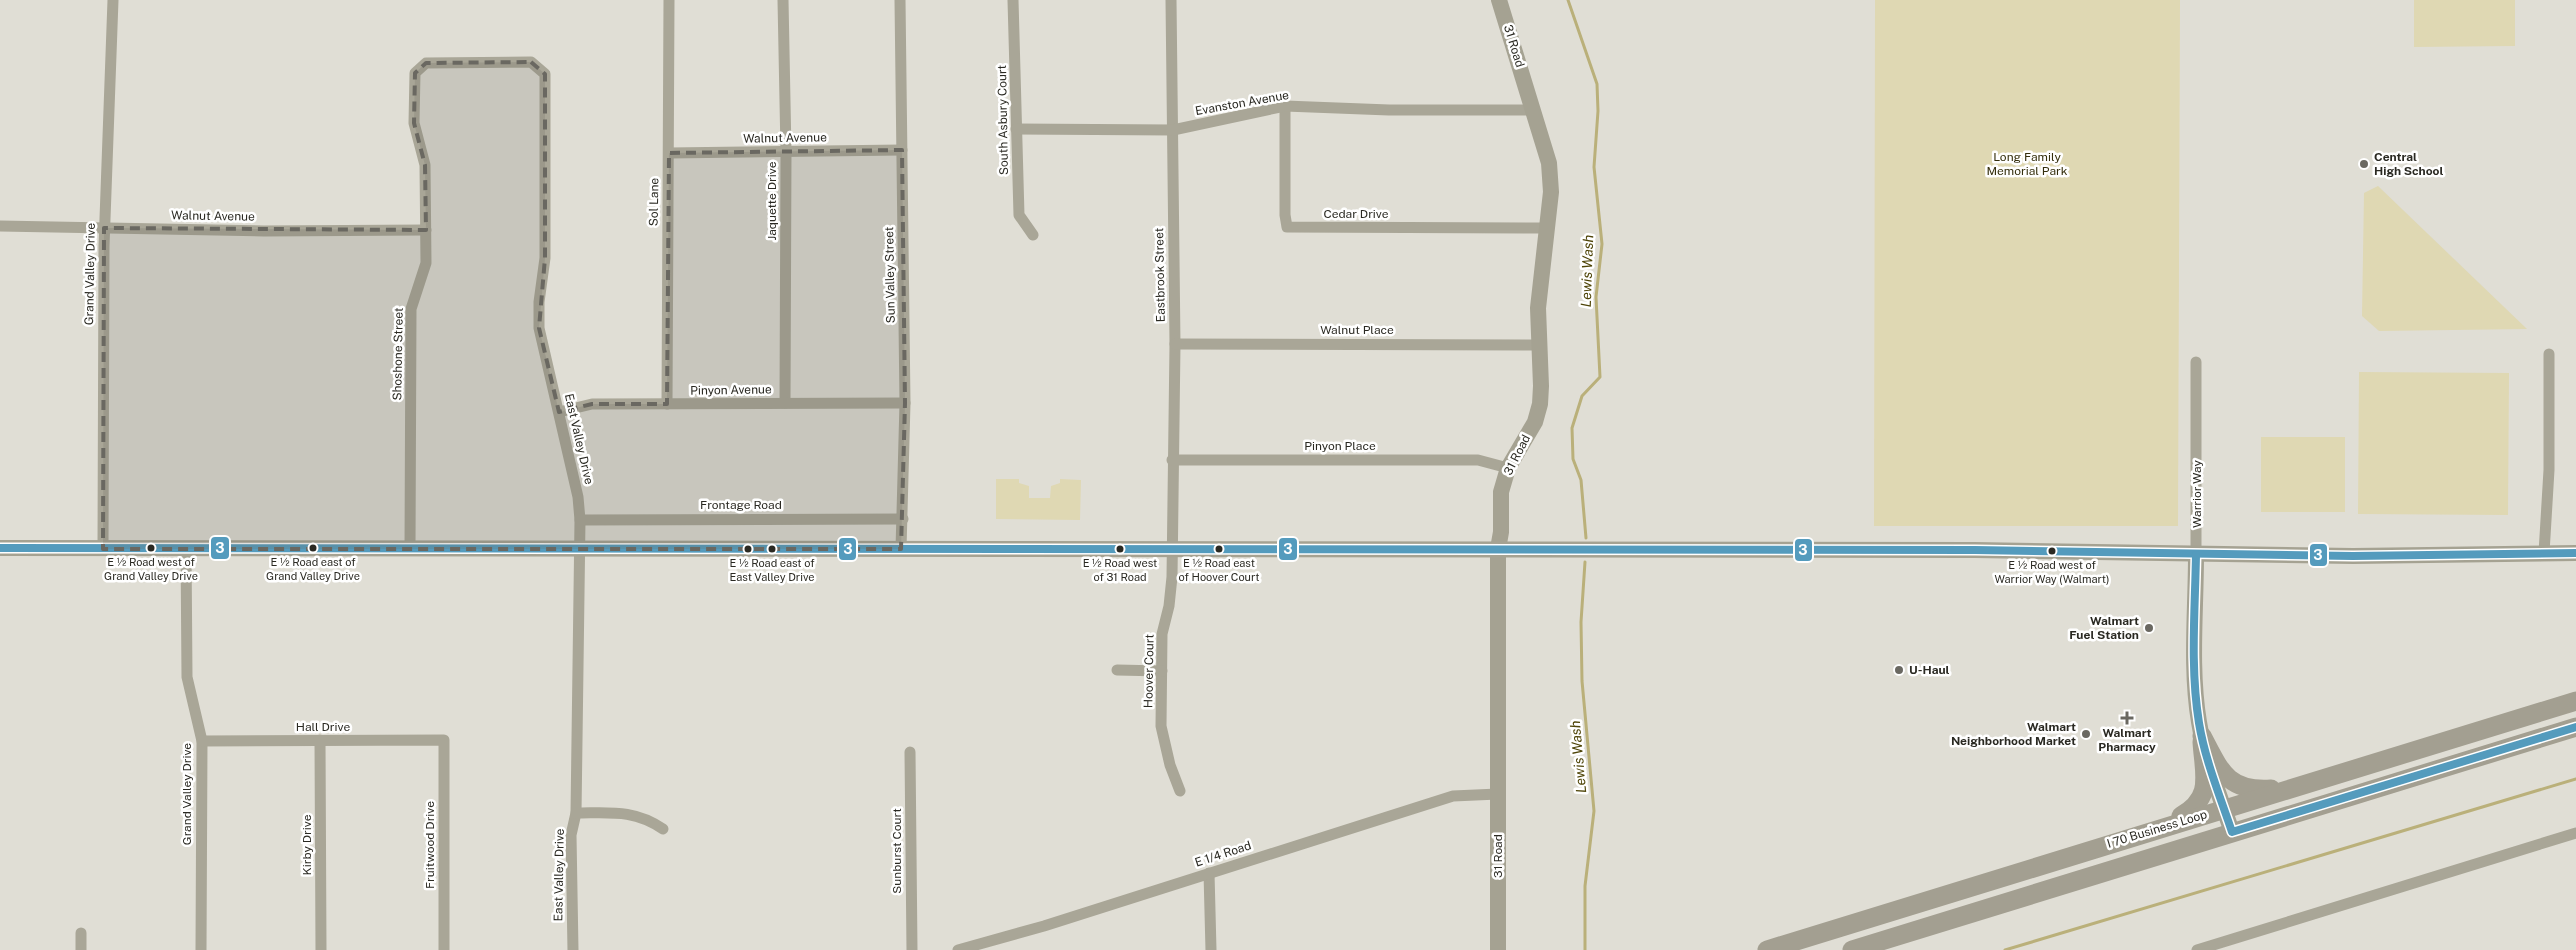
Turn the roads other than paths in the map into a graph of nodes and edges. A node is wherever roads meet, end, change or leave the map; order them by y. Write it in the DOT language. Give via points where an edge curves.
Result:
graph roads {
  1 [pos="113,0"];
  2 [pos="668,0"];
  3 [pos="783,0"];
  4 [pos="900,0"];
  5 [pos="1013,0"];
  6 [pos="1171,0"];
  7 [pos="1499,0"];
  8 [pos="415,73"];
  9 [pos="1285,106"];
  10 [pos="1533,110"];
  11 [pos="1016,129"];
  12 [pos="1173,130"];
  13 [pos="902,150"];
  14 [pos="786,152"];
  15 [pos="668,153"];
  16 [pos="0,226"];
  17 [pos="104,228"];
  18 [pos="1547,228"];
  19 [pos="426,230"];
  20 [pos="1033,235"];
  21 [pos="1175,344"];
  22 [pos="1540,345"];
  23 [pos="2548,354"];
  24 [pos="2196,362"];
  25 [pos="785,403"];
  26 [pos="905,403"];
  27 [pos="667,404"];
  28 [pos="559,412"];
  29 [pos="1172,460"];
  30 [pos="1508,468"];
  31 [pos="902,519"];
  32 [pos="580,520"];
  33 [pos="0,548"];
  34 [pos="186,548"];
  35 [pos="103,549"];
  36 [pos="410,549"];
  37 [pos="580,549"];
  38 [pos="901,550"];
  39 [pos="1172,550"];
  40 [pos="1498,550"];
  41 [pos="2544,553"];
  42 [pos="2576,553"];
  43 [pos="2196,555"];
  44 [pos="1117,670"];
  45 [pos="1162,671"];
  46 [pos="2576,701"];
  47 [pos="2576,727"];
  48 [pos="2202,736"];
  49 [pos="320,740"];
  50 [pos="444,740"];
  51 [pos="202,741"];
  52 [pos="910,752"];
  53 [pos="2332,775"];
  54 [pos="1180,792"];
  55 [pos="1498,794"];
  56 [pos="2224,808"];
  57 [pos="576,813"];
  58 [pos="663,829"];
  59 [pos="2232,832"];
  60 [pos="2576,832"];
  61 [pos="2122,840"];
  62 [pos="1209,874"];
  63 [pos="81,933"];
  64 [pos="81,950"];
  65 [pos="201,950"];
  66 [pos="321,950"];
  67 [pos="444,950"];
  68 [pos="573,950"];
  69 [pos="912,950"];
  70 [pos="958,950"];
  71 [pos="1211,950"];
  72 [pos="1498,950"];
  73 [pos="1768,950"];
  74 [pos="1852,950"];
  75 [pos="2197,950"];
  1 -- 17 [label="street, Grand Valley Drive"];
  2 -- 15 [label="street, Sol Lane"];
  3 -- 14 [label="street, Jaquette Drive"];
  4 -- 13 [label="street, Sun Valley Street"];
  5 -- 11 [label="street, South Asbury Court"];
  6 -- 12 [label="street, Eastbrook Street"];
  7 -- 10 [label="main road, 31 Road"];
  8 -- 19 [label="street, Shoshone Street" via="414,123 426,165"];
  8 -- 28 [label="street, East Valley Drive" via="426,63 503,61 530,62 545,74 545,258 539,328"];
  9 -- 10 [label="street, Evanston Avenue"];
  9 -- 12 [label="street, Evanston Avenue"];
  9 -- 18 [label="street, Cedar Drive" via="1284,215 1287,227"];
  10 -- 18 [label="main road, 31 Road" via="1551,177"];
  11 -- 12 [label="street, Evanston Avenue"];
  11 -- 20 [label="street, South Asbury Court" via="1019,215"];
  12 -- 21 [label="street, Eastbrook Street"];
  13 -- 14 [label="street, Walnut Avenue"];
  13 -- 26 [label="street, Sun Valley Street"];
  14 -- 15 [label="street, Walnut Avenue"];
  14 -- 25 [label="street, Jaquette Drive"];
  15 -- 27 [label="street, Sol Lane"];
  16 -- 17 [label="street, Walnut Avenue"];
  17 -- 19 [label="street, Walnut Avenue"];
  17 -- 35 [label="street, Grand Valley Drive"];
  18 -- 22 [label="main road, 31 Road" via="1538,308"];
  19 -- 36 [label="street, Shoshone Street" via="426,263 411,309"];
  21 -- 22 [label="street, Walnut Place"];
  21 -- 29 [label="street, Eastbrook Street"];
  22 -- 30 [label="main road, 31 Road" via="1540,404 1535,422"];
  23 -- 41 [label="street" via="2549,470"];
  24 -- 43 [label="street, Warrior Way"];
  25 -- 26 [label="street, Pinyon Avenue"];
  25 -- 27 [label="street, Pinyon Avenue"];
  26 -- 31 [label="street, Sun Valley Street"];
  27 -- 28 [label="street, Pinyon Avenue" via="592,404"];
  28 -- 32 [label="street, East Valley Drive"];
  29 -- 30 [label="street, Pinyon Place" via="1478,460"];
  29 -- 39 [label="street, Eastbrook Street"];
  30 -- 40 [label="main road, 31 Road" via="1501,492"];
  31 -- 32 [label="street, Frontage Road"];
  31 -- 38 [label="street, Sun Valley Street"];
  32 -- 37 [label="street, East Valley Drive"];
  33 -- 35 [label="main road"];
  34 -- 35 [label="main road"];
  34 -- 36 [label="main road"];
  34 -- 51 [label="street, Grand Valley Drive" via="187,677"];
  36 -- 37 [label="main road"];
  37 -- 38 [label="main road"];
  37 -- 57 [label="street, East Valley Drive"];
  38 -- 39 [label="main road"];
  39 -- 40 [label="main road"];
  39 -- 45 [label="street, Hoover Court" via="1170,606 1162,634"];
  40 -- 43 [label="main road" via="1975,550"];
  40 -- 55 [label="main road, 31 Road"];
  41 -- 42 [label="main road"];
  41 -- 43 [label="main road"];
  43 -- 48 [label="main road, Warrior Way" via="2195,684"];
  44 -- 45 [label="street"];
  45 -- 54 [label="street, Hoover Court" via="1162,726 1170,765"];
  46 -- 53 [label="main road, I 70 Business Loop"];
  47 -- 59 [label="main road, I 70 Business Loop"];
  48 -- 53 [label="main road" via="2220,770 2240,786 2256,790 2274,788"];
  48 -- 56 [label="main road, Warrior Way"];
  48 -- 61 [label="main road" via="2204,788 2198,804 2177,818"];
  49 -- 50 [label="street, Hall Drive"];
  49 -- 51 [label="street, Hall Drive"];
  49 -- 66 [label="street, Kirby Drive"];
  50 -- 67 [label="street, Fruitwood Drive"];
  51 -- 65 [label="street, Grand Valley Drive"];
  52 -- 69 [label="street, Sunburst Court"];
  53 -- 56 [label="main road, I 70 Business Loop"];
  55 -- 62 [label="street, E 1/4 Road" via="1452,796"];
  55 -- 72 [label="main road, 31 Road"];
  56 -- 59 [label="main road, Warrior Way"];
  56 -- 61 [label="main road, I 70 Business Loop"];
  57 -- 58 [label="street" via="624,812 647,818"];
  57 -- 68 [label="street, East Valley Drive" via="572,835"];
  59 -- 74 [label="main road, I 70 Business Loop"];
  60 -- 75 [label="street"];
  61 -- 73 [label="main road, I 70 Business Loop"];
  62 -- 70 [label="street, E 1/4 Road"];
  62 -- 71 [label="street"];
  63 -- 64 [label="street"];
}
